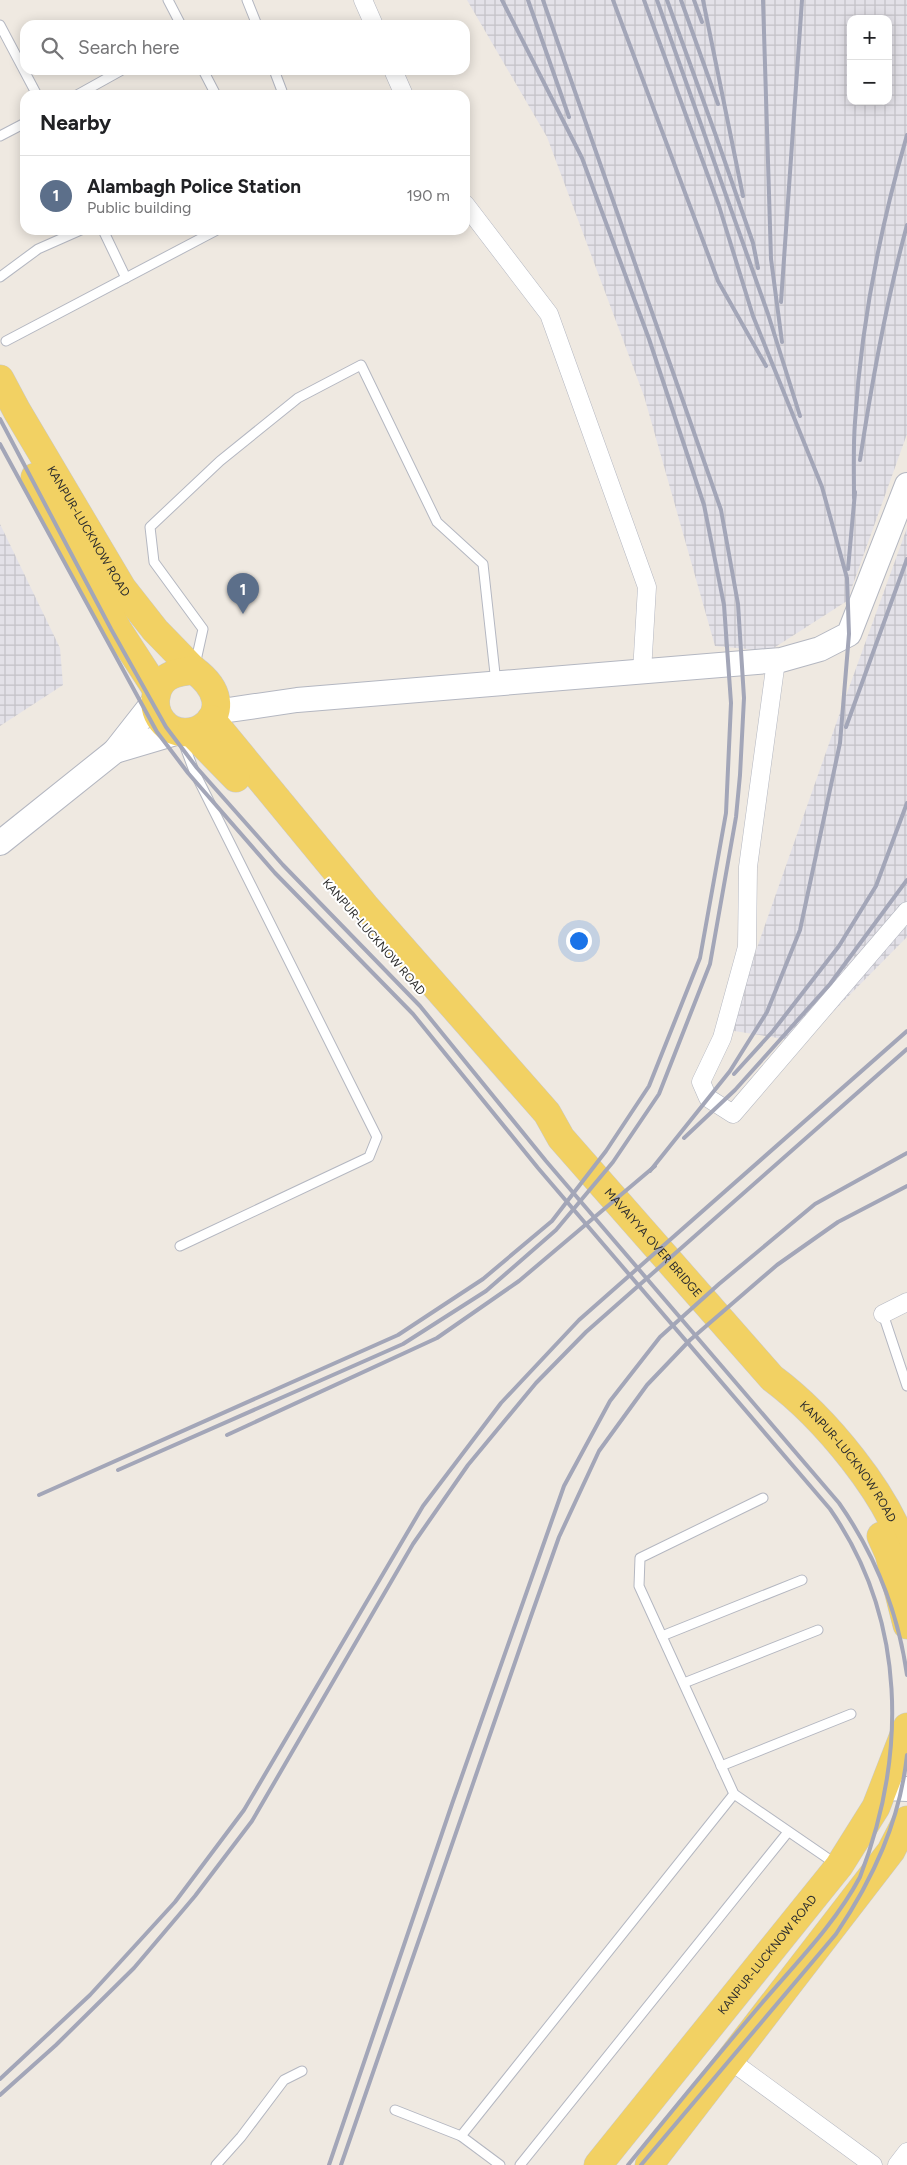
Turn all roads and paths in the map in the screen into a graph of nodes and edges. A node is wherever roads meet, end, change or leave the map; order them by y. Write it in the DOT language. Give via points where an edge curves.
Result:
graph roads {
  1 [pos="168,0"];
  2 [pos="247,0"];
  3 [pos="364,0"];
  4 [pos="178,20"];
  5 [pos="255,20"];
  6 [pos="372,20"];
  7 [pos="0,25"];
  8 [pos="20,64"];
  9 [pos="26,75"];
  10 [pos="113,75"];
  11 [pos="206,75"];
  12 [pos="276,75"];
  13 [pos="395,75"];
  14 [pos="33,90"];
  15 [pos="86,90"];
  16 [pos="213,90"];
  17 [pos="282,90"];
  18 [pos="402,90"];
  19 [pos="20,126"];
  20 [pos="0,136"];
  21 [pos="470,211"];
  22 [pos="70,235"];
  23 [pos="105,235"];
  24 [pos="207,235"];
  25 [pos="0,276"];
  26 [pos="126,278"];
  27 [pos="6,341"];
  28 [pos="0,379"];
  29 [pos="0,410"];
  30 [pos="907,485"];
  31 [pos="776,660"];
  32 [pos="194,670"];
  33 [pos="642,672"];
  34 [pos="496,685"];
  35 [pos="156,695"];
  36 [pos="202,717"];
  37 [pos="115,751"];
  38 [pos="0,843"];
  39 [pos="907,911"];
  40 [pos="582,1162"];
  41 [pos="180,1246"];
  42 [pos="907,1302"];
  43 [pos="883,1314"];
  44 [pos="724,1323"];
  45 [pos="907,1356"];
  46 [pos="898,1360"];
  47 [pos="772,1378"];
  48 [pos="907,1386"];
  49 [pos="763,1498"];
  50 [pos="907,1558"];
  51 [pos="802,1580"];
  52 [pos="907,1625"];
  53 [pos="818,1630"];
  54 [pos="662,1636"];
  55 [pos="684,1683"];
  56 [pos="851,1714"];
  57 [pos="907,1728"];
  58 [pos="721,1766"];
  59 [pos="895,1788"];
  60 [pos="734,1794"];
  61 [pos="906,1827"];
  62 [pos="788,1832"];
  63 [pos="839,1866"];
  64 [pos="731,2061"];
  65 [pos="302,2071"];
  66 [pos="395,2110"];
  67 [pos="461,2136"];
  68 [pos="216,2165"];
  69 [pos="500,2165"];
  70 [pos="520,2165"];
  71 [pos="598,2165"];
  72 [pos="649,2165"];
  73 [pos="873,2165"];
  1 -- 4 [label="lane"];
  2 -- 5 [label="lane"];
  3 -- 6 [label="street"];
  7 -- 8 [label="lane"];
  9 -- 14 [label="lane"];
  10 -- 15 [label="lane"];
  11 -- 16 [label="lane"];
  12 -- 17 [label="lane"];
  13 -- 18 [label="street"];
  19 -- 20 [label="lane"];
  21 -- 33 [label="street" via="549,314 647,587"];
  22 -- 25 [label="lane" via="38,249"];
  23 -- 26 [label="lane"];
  24 -- 26 [label="lane"];
  26 -- 27 [label="lane"];
  28 -- 32 [label="main road, KANPUR-LUCKNOW ROAD" via="122,588 155,630"];
  29 -- 35 [label="main road, KANPUR-LUCKNOW ROAD"];
  30 -- 31 [label="street" via="849,634 820,649"];
  31 -- 33 [label="street"];
  31 -- 39 [label="street" via="748,867 747,947 722,1038 701,1082 708,1098 733,1114"];
  32 -- 34 [label="lane" via="203,629 154,562 150,526 220,461 298,398 361,365 437,522 483,564"];
  32 -- 35 [label="main road" via="172,674"];
  32 -- 36 [label="main road, KANPUR-LUCKNOW ROAD" via="207,680"];
  33 -- 34 [label="street"];
  34 -- 36 [label="street" via="297,700"];
  35 -- 36 [label="main road, KANPUR-LUCKNOW ROAD" via="159,717 164,724"];
  35 -- 37 [label="street"];
  36 -- 37 [label="street"];
  36 -- 40 [label="main road, KANPUR-LUCKNOW ROAD" via="214,754 534,1121 561,1138"];
  36 -- 41 [label="lane" via="194,771 377,1136 369,1157"];
  37 -- 38 [label="street"];
  40 -- 44 [label="main road, MAVAIYYA OVER BRIDGE"];
  42 -- 43 [label="street"];
  43 -- 46 [label="lane"];
  44 -- 47 [label="main road, KANPUR-LUCKNOW ROAD"];
  45 -- 46 [label="lane"];
  46 -- 48 [label="lane"];
  47 -- 50 [label="main road, KANPUR-LUCKNOW ROAD" via="797,1396 863,1472 888,1509"];
  47 -- 52 [label="main road, KANPUR-LUCKNOW ROAD" via="783,1404 850,1482 871,1512 889,1554"];
  49 -- 54 [label="lane" via="640,1558 640,1586"];
  51 -- 54 [label="lane"];
  53 -- 55 [label="lane"];
  54 -- 55 [label="lane"];
  55 -- 58 [label="lane"];
  56 -- 58 [label="lane"];
  57 -- 59 [label="main road, KANPUR-LUCKNOW ROAD"];
  58 -- 60 [label="lane"];
  59 -- 63 [label="main road, KANPUR-LUCKNOW ROAD" via="876,1807"];
  60 -- 62 [label="lane"];
  60 -- 67 [label="lane"];
  61 -- 64 [label="main road"];
  62 -- 63 [label="lane"];
  62 -- 70 [label="lane"];
  63 -- 71 [label="main road, KANPUR-LUCKNOW ROAD"];
  64 -- 72 [label="main road"];
  64 -- 73 [label="street"];
  65 -- 68 [label="lane" via="284,2080 242,2137"];
  66 -- 67 [label="lane"];
  67 -- 69 [label="lane"];
}
